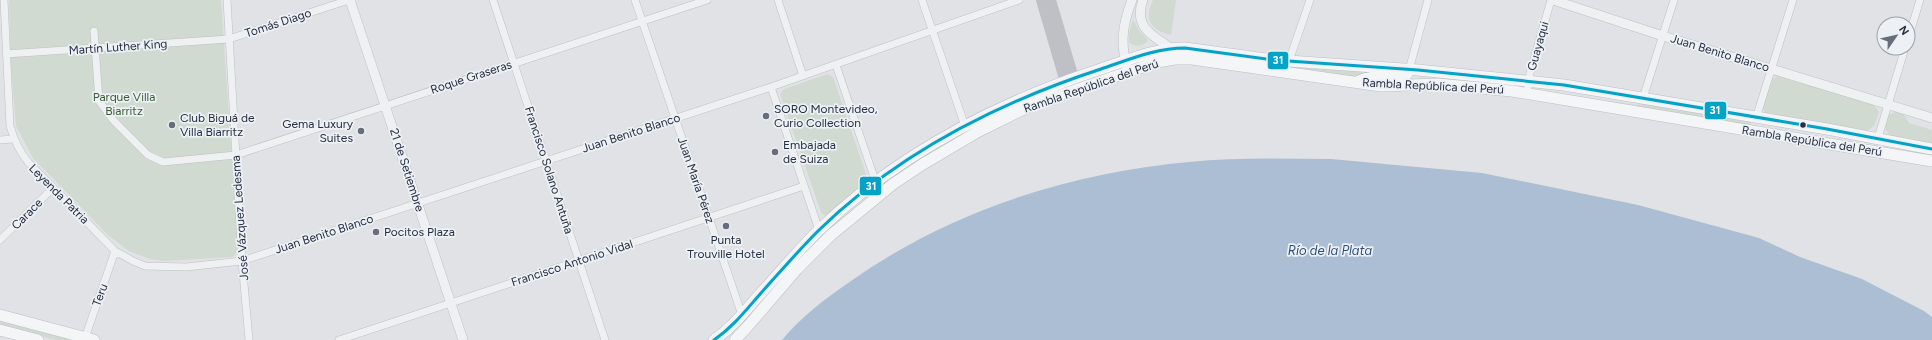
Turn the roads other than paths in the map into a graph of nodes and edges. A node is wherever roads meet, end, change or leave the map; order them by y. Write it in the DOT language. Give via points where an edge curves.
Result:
graph roads {
  1 [pos="4,0"];
  2 [pos="227,0"];
  3 [pos="350,0"];
  4 [pos="493,0"];
  5 [pos="635,0"];
  6 [pos="707,0"];
  7 [pos="778,0"];
  8 [pos="922,0"];
  9 [pos="1019,0"];
  10 [pos="1041,0"];
  11 [pos="1052,0"];
  12 [pos="1132,0"];
  13 [pos="1143,0"];
  14 [pos="1310,0"];
  15 [pos="1428,0"];
  16 [pos="1552,0"];
  17 [pos="1674,0"];
  18 [pos="1793,0"];
  19 [pos="1920,0"];
  20 [pos="1915,16"];
  21 [pos="642,22"];
  22 [pos="933,30"];
  23 [pos="94,31"];
  24 [pos="1663,36"];
  25 [pos="229,40"];
  26 [pos="1171,48"];
  27 [pos="96,49"];
  28 [pos="6,54"];
  29 [pos="1902,56"];
  30 [pos="1125,61"];
  31 [pos="1289,61"];
  32 [pos="514,63"];
  33 [pos="836,65"];
  34 [pos="1771,68"];
  35 [pos="1409,70"];
  36 [pos="1128,72"];
  37 [pos="803,76"];
  38 [pos="1069,80"];
  39 [pos="1356,82"];
  40 [pos="771,87"];
  41 [pos="1528,87"];
  42 [pos="1068,92"];
  43 [pos="1643,98"];
  44 [pos="1564,99"];
  45 [pos="385,105"];
  46 [pos="1887,105"];
  47 [pos="675,118"];
  48 [pos="1756,118"];
  49 [pos="1932,118"];
  50 [pos="965,126"];
  51 [pos="13,138"];
  52 [pos="1878,138"];
  53 [pos="0,140"];
  54 [pos="1814,140"];
  55 [pos="1932,149"];
  56 [pos="236,154"];
  57 [pos="546,161"];
  58 [pos="1932,161"];
  59 [pos="876,182"];
  60 [pos="804,186"];
  61 [pos="53,188"];
  62 [pos="418,204"];
  63 [pos="708,218"];
  64 [pos="819,230"];
  65 [pos="0,240"];
  66 [pos="116,251"];
  67 [pos="578,260"];
  68 [pos="242,261"];
  69 [pos="450,303"];
  70 [pos="0,315"];
  71 [pos="742,315"];
  72 [pos="0,330"];
  73 [pos="89,339"];
  74 [pos="38,340"];
  75 [pos="249,340"];
  76 [pos="339,340"];
  77 [pos="463,340"];
  78 [pos="605,340"];
  79 [pos="714,340"];
  80 [pos="734,340"];
  1 -- 28 [label="street, Leyenda Patria"];
  2 -- 25 [label="street, José Vázquez Ledesma"];
  3 -- 25 [label="street, Tomás Diago"];
  3 -- 45 [label="street, 21 de Setiembre"];
  4 -- 32 [label="street, Francisco Solano Antuña"];
  5 -- 21 [label="street, Juan María Pérez"];
  6 -- 21 [label="street, Roque Graseras"];
  7 -- 37 [label="street"];
  8 -- 22 [label="street"];
  9 -- 22 [label="street, Juan Benito Blanco"];
  10 -- 38 [label="main road"];
  11 -- 38 [label="main road"];
  12 -- 30 [label="street" via="1123,28"];
  13 -- 26 [label="street" via="1140,13 1145,28"];
  14 -- 31 [label="street"];
  15 -- 35 [label="street"];
  16 -- 24 [label="street, Juan Benito Blanco"];
  16 -- 41 [label="street, Guayaqui"];
  17 -- 24 [label="street"];
  18 -- 34 [label="street"];
  19 -- 20 [label="street"];
  21 -- 32 [label="street, Roque Graseras"];
  21 -- 47 [label="street, Juan María Pérez"];
  22 -- 33 [label="street, Juan Benito Blanco"];
  22 -- 50 [label="street"];
  23 -- 27 [label="street, Roque Graseras"];
  24 -- 34 [label="street, Juan Benito Blanco"];
  24 -- 43 [label="street"];
  25 -- 27 [label="street, Martín Luther King"];
  25 -- 56 [label="street, José Vázquez Ledesma"];
  26 -- 30 [label="main road, Rambla República del Perú"];
  26 -- 31 [label="main road, Rambla República del Perú"];
  27 -- 28 [label="street, Martín Luther King"];
  27 -- 56 [label="street, Roque Graseras" via="99,101 103,109 148,155 163,162"];
  28 -- 51 [label="street, Leyenda Patria"];
  29 -- 46 [label="street"];
  30 -- 36 [label="street"];
  30 -- 38 [label="main road, Rambla República del Perú"];
  31 -- 35 [label="main road, Rambla República del Perú"];
  32 -- 45 [label="street, Roque Graseras"];
  32 -- 57 [label="street, Francisco Solano Antuña"];
  33 -- 37 [label="street, Juan Benito Blanco"];
  33 -- 59 [label="street"];
  34 -- 46 [label="street, Juan Benito Blanco"];
  34 -- 48 [label="street"];
  35 -- 39 [label="main road" via="1404,77 1369,77"];
  35 -- 41 [label="main road, Rambla República del Perú"];
  36 -- 39 [label="main road, Rambla República del Perú" via="1157,62 1184,59"];
  36 -- 42 [label="main road, Rambla República del Perú"];
  37 -- 40 [label="street, Juan Benito Blanco"];
  38 -- 42 [label="main road"];
  38 -- 50 [label="main road, Rambla República del Perú" via="1028,95"];
  39 -- 41 [label="main road, Rambla República del Perú" via="1382,86"];
  40 -- 47 [label="street, Juan Benito Blanco"];
  40 -- 60 [label="street"];
  41 -- 43 [label="main road, Rambla República del Perú"];
  41 -- 44 [label="main road, Rambla República del Perú"];
  42 -- 80 [label="main road, Rambla República del Perú" via="1032,105 979,131 893,184 813,252"];
  43 -- 44 [label="main road" via="1640,103 1582,96"];
  43 -- 48 [label="main road, Rambla República del Perú"];
  44 -- 54 [label="main road, Rambla República del Perú"];
  45 -- 56 [label="street, Roque Graseras"];
  45 -- 62 [label="street, 21 de Setiembre"];
  46 -- 49 [label="street, Juan Benito Blanco"];
  46 -- 52 [label="street"];
  47 -- 57 [label="street, Juan Benito Blanco"];
  47 -- 63 [label="street, Juan María Pérez"];
  48 -- 52 [label="main road, Rambla República del Perú"];
  50 -- 59 [label="main road, Rambla República del Perú"];
  51 -- 53 [label="street"];
  51 -- 61 [label="street, Leyenda Patria" via="28,162"];
  52 -- 54 [label="main road" via="1870,143 1843,139"];
  52 -- 55 [label="main road, Rambla República del Perú"];
  54 -- 58 [label="main road, Rambla República del Perú"];
  56 -- 68 [label="street, José Vázquez Ledesma"];
  57 -- 62 [label="street, Juan Benito Blanco"];
  57 -- 67 [label="street, Francisco Solano Antuña"];
  59 -- 64 [label="main road, Rambla República del Perú"];
  60 -- 63 [label="street, Francisco Antonio Vidal"];
  60 -- 64 [label="street"];
  61 -- 65 [label="street, Carace"];
  61 -- 66 [label="street, Leyenda Patria"];
  62 -- 68 [label="street, Juan Benito Blanco"];
  62 -- 69 [label="street, 21 de Setiembre"];
  63 -- 67 [label="street, Francisco Antonio Vidal"];
  63 -- 71 [label="street, Juan María Pérez"];
  64 -- 71 [label="main road, Rambla República del Perú"];
  66 -- 68 [label="street, Leyenda Patria" via="145,266 186,267"];
  66 -- 73 [label="street, Teru"];
  67 -- 69 [label="street, Francisco Antonio Vidal"];
  67 -- 78 [label="street, Francisco Solano Antuña"];
  68 -- 75 [label="street, José Vázquez Ledesma"];
  69 -- 76 [label="street, Francisco Antonio Vidal"];
  69 -- 77 [label="street, 21 de Setiembre"];
  70 -- 73 [label="main road"];
  71 -- 79 [label="main road, Rambla República del Perú"];
  72 -- 74 [label="main road"];
}
